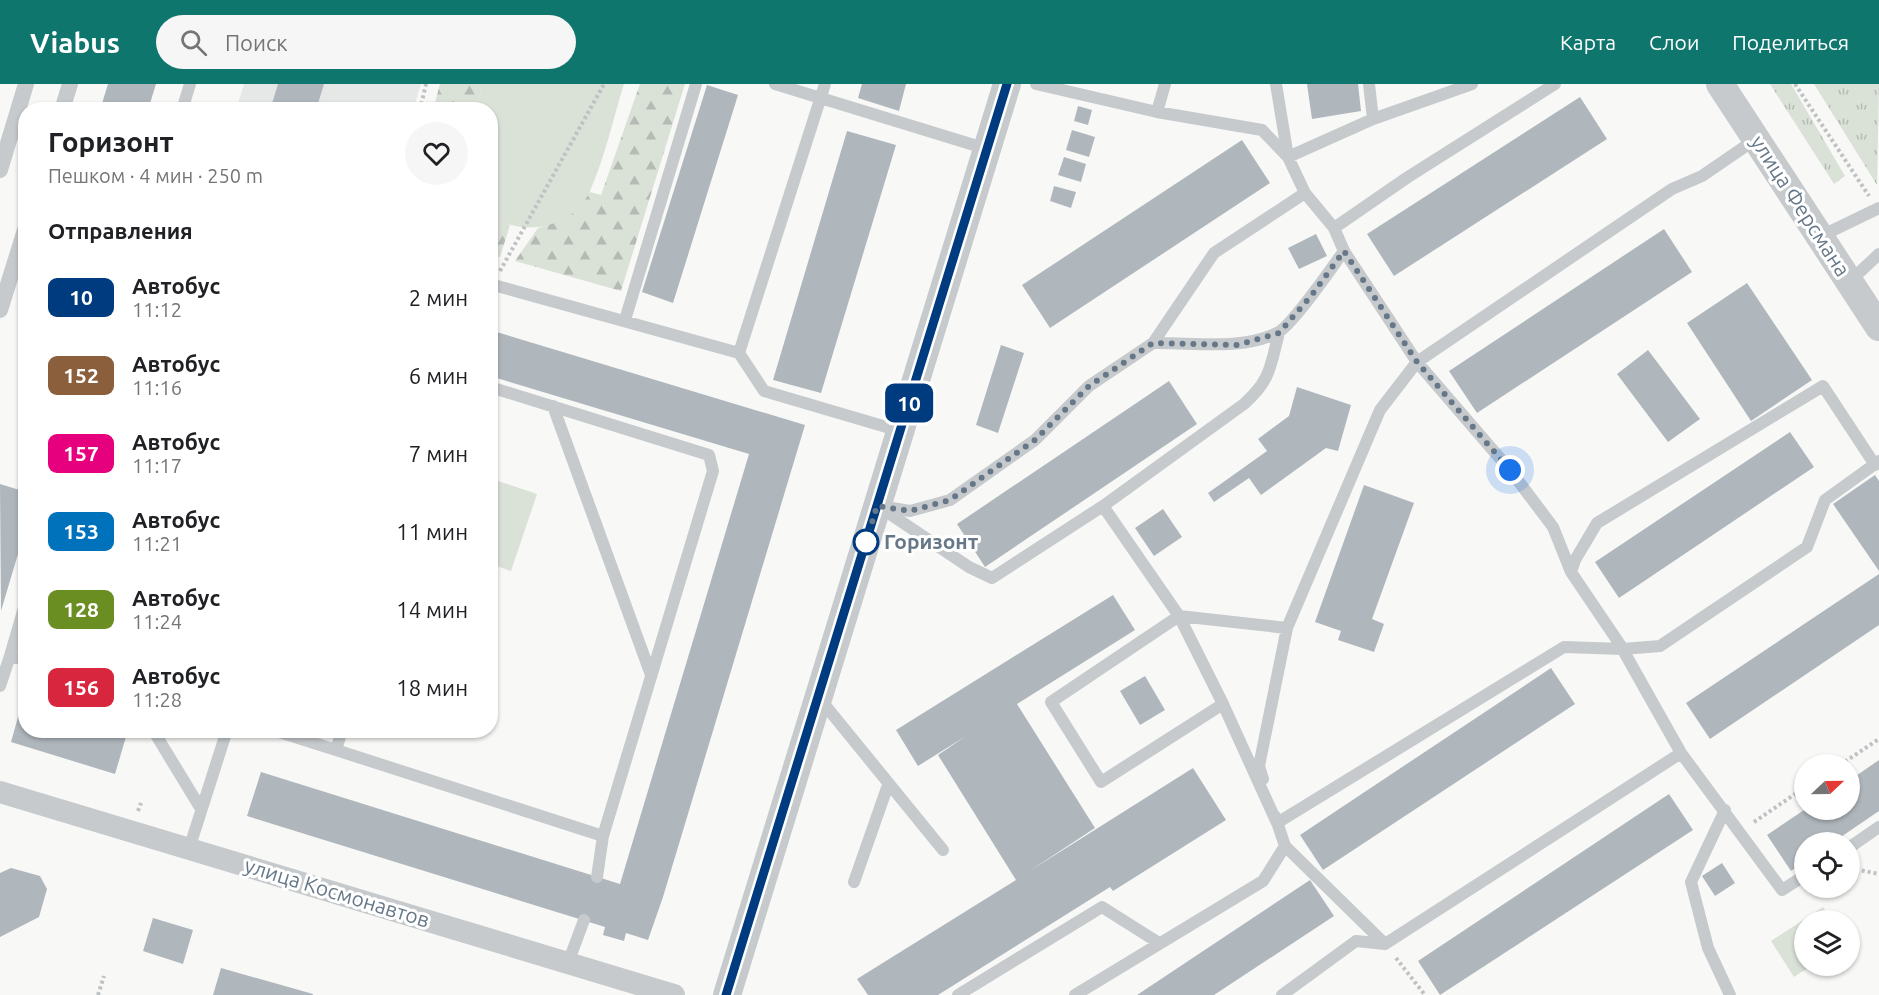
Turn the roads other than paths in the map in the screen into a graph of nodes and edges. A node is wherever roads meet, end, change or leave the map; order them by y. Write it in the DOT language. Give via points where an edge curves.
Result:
graph roads {
  1 [pos="26,84"];
  2 [pos="70,84"];
  3 [pos="190,84"];
  4 [pos="696,84"];
  5 [pos="775,84"];
  6 [pos="825,84"];
  7 [pos="1007,84"];
  8 [pos="1036,84"];
  9 [pos="1165,84"];
  10 [pos="1276,84"];
  11 [pos="1369,84"];
  12 [pos="1472,84"];
  13 [pos="1720,84"];
  14 [pos="1546,86"];
  15 [pos="820,100"];
  16 [pos="21,102"];
  17 [pos="64,102"];
  18 [pos="184,102"];
  19 [pos="18,110"];
  20 [pos="1157,111"];
  21 [pos="1373,119"];
  22 [pos="1757,138"];
  23 [pos="988,149"];
  24 [pos="1288,157"];
  25 [pos="0,170"];
  26 [pos="1305,193"];
  27 [pos="1878,208"];
  28 [pos="1334,228"];
  29 [pos="1819,237"];
  30 [pos="1344,251"];
  31 [pos="18,253"];
  32 [pos="1879,254"];
  33 [pos="1849,282"];
  34 [pos="498,286"];
  35 [pos="0,310"];
  36 [pos="625,320"];
  37 [pos="1879,327"];
  38 [pos="1279,333"];
  39 [pos="1153,343"];
  40 [pos="739,353"];
  41 [pos="1417,362"];
  42 [pos="498,389"];
  43 [pos="553,406"];
  44 [pos="900,430"];
  45 [pos="1877,463"];
  46 [pos="877,506"];
  47 [pos="1103,506"];
  48 [pos="1571,572"];
  49 [pos="1179,616"];
  50 [pos="18,628"];
  51 [pos="1287,628"];
  52 [pos="1623,649"];
  53 [pos="10,656"];
  54 [pos="18,658"];
  55 [pos="651,675"];
  56 [pos="0,686"];
  57 [pos="818,696"];
  58 [pos="1223,704"];
  59 [pos="158,738"];
  60 [pos="224,738"];
  61 [pos="298,738"];
  62 [pos="340,738"];
  63 [pos="336,750"];
  64 [pos="1681,753"];
  65 [pos="888,785"];
  66 [pos="0,792"];
  67 [pos="201,809"];
  68 [pos="1725,810"];
  69 [pos="1277,823"];
  70 [pos="1879,827"];
  71 [pos="603,836"];
  72 [pos="1860,840"];
  73 [pos="1285,846"];
  74 [pos="189,849"];
  75 [pos="943,850"];
  76 [pos="597,877"];
  77 [pos="854,882"];
  78 [pos="1794,882"];
  79 [pos="584,920"];
  80 [pos="1159,943"];
  81 [pos="1385,944"];
  82 [pos="568,963"];
  83 [pos="674,995"];
  84 [pos="726,995"];
  85 [pos="958,995"];
  86 [pos="1075,995"];
  87 [pos="1282,995"];
  88 [pos="1730,995"];
  1 -- 16 [label="street"];
  2 -- 17 [label="street"];
  3 -- 18 [label="lane"];
  4 -- 36 [label="lane"];
  5 -- 15 [label="lane"];
  6 -- 15 [label="lane"];
  7 -- 23 [label="street"];
  8 -- 20 [label="lane"];
  9 -- 20 [label="lane"];
  10 -- 24 [label="lane"];
  11 -- 21 [label="lane"];
  12 -- 21 [label="lane"];
  13 -- 22 [label="street, улица Ферсмана"];
  14 -- 28 [label="lane"];
  15 -- 23 [label="lane"];
  15 -- 40 [label="lane"];
  19 -- 25 [label="street"];
  20 -- 24 [label="lane" via="1262,130"];
  21 -- 24 [label="lane"];
  22 -- 29 [label="street, улица Ферсмана"];
  22 -- 41 [label="lane" via="1702,176 1672,189"];
  23 -- 44 [label="street"];
  24 -- 26 [label="lane"];
  26 -- 28 [label="lane"];
  26 -- 39 [label="lane" via="1214,253"];
  27 -- 29 [label="lane"];
  28 -- 30 [label="lane"];
  29 -- 33 [label="street, улица Ферсмана"];
  30 -- 38 [label="lane"];
  30 -- 41 [label="lane"];
  31 -- 35 [label="street"];
  32 -- 33 [label="lane"];
  33 -- 37 [label="street, улица Ферсмана"];
  34 -- 36 [label="lane"];
  36 -- 40 [label="lane"];
  38 -- 39 [label="lane" via="1237,345"];
  38 -- 47 [label="lane" via="1270,371 1261,389"];
  39 -- 46 [label="lane" via="1089,386 1035,440 950,500 910,511"];
  40 -- 44 [label="lane" via="764,391"];
  41 -- 48 [label="lane" via="1510,470 1553,527"];
  41 -- 51 [label="lane" via="1380,410"];
  42 -- 43 [label="lane"];
  43 -- 55 [label="lane"];
  43 -- 55 [label="lane" via="709,454 713,471"];
  44 -- 46 [label="street"];
  45 -- 48 [label="lane" via="1823,386 1597,523"];
  45 -- 52 [label="lane" via="1825,500 1807,547 1660,646"];
  46 -- 47 [label="lane" via="992,578"];
  46 -- 57 [label="street"];
  47 -- 49 [label="lane"];
  48 -- 52 [label="lane"];
  49 -- 51 [label="lane"];
  49 -- 58 [label="lane"];
  49 -- 58 [label="lane" via="1051,702 1101,782"];
  50 -- 53 [label="lane"];
  51 -- 69 [label="lane" via="1259,766"];
  52 -- 64 [label="lane"];
  52 -- 69 [label="lane" via="1564,647"];
  53 -- 54 [label="lane"];
  53 -- 56 [label="lane"];
  55 -- 71 [label="lane"];
  57 -- 65 [label="lane"];
  57 -- 84 [label="street"];
  58 -- 69 [label="lane"];
  59 -- 67 [label="lane"];
  60 -- 67 [label="lane"];
  61 -- 63 [label="lane"];
  62 -- 63 [label="lane"];
  63 -- 71 [label="lane"];
  64 -- 68 [label="lane"];
  64 -- 81 [label="lane"];
  65 -- 75 [label="lane"];
  65 -- 77 [label="lane"];
  66 -- 74 [label="street, улица Космонавтов"];
  67 -- 74 [label="lane"];
  68 -- 78 [label="lane" via="1782,890"];
  68 -- 88 [label="lane" via="1691,882 1708,948"];
  69 -- 73 [label="lane"];
  70 -- 72 [label="lane"];
  71 -- 76 [label="lane"];
  73 -- 80 [label="lane" via="1263,881"];
  73 -- 81 [label="lane"];
  74 -- 82 [label="street, улица Космонавтов"];
  79 -- 82 [label="lane"];
  80 -- 85 [label="lane" via="1102,907"];
  80 -- 86 [label="lane"];
  81 -- 87 [label="lane" via="1356,941"];
  82 -- 83 [label="street, улица Космонавтов"];
}
